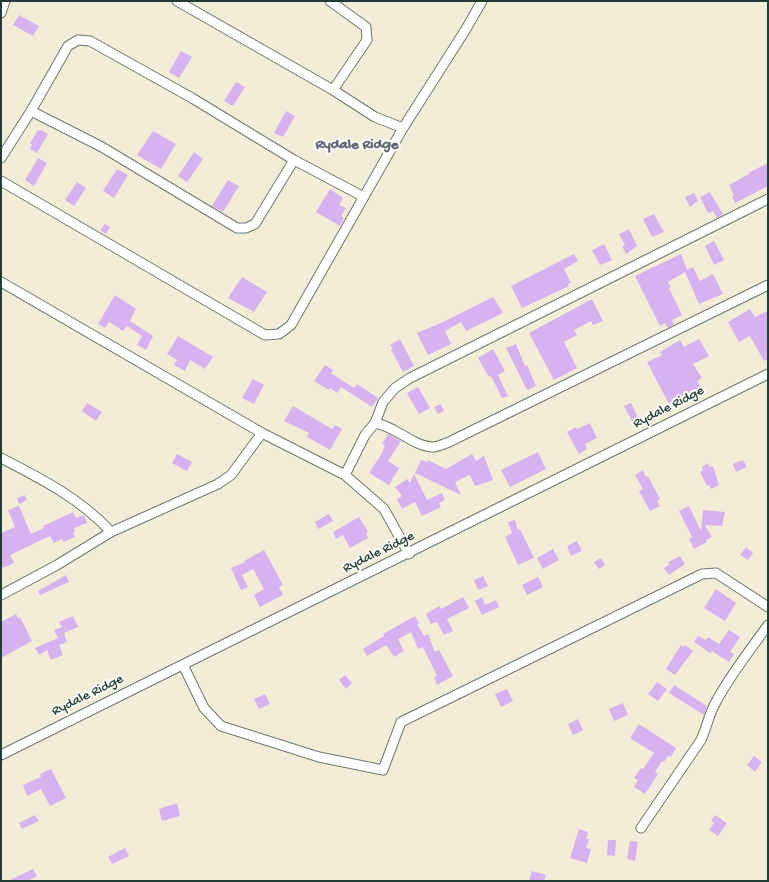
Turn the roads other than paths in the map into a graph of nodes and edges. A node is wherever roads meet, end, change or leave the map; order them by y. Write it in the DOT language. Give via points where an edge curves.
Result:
graph roads {
  1 [pos="5,1"];
  2 [pos="176,1"];
  3 [pos="330,1"];
  4 [pos="482,1"];
  5 [pos="1,12"];
  6 [pos="333,90"];
  7 [pos="31,111"];
  8 [pos="403,128"];
  9 [pos="1,158"];
  10 [pos="294,160"];
  11 [pos="1,182"];
  12 [pos="364,197"];
  13 [pos="768,199"];
  14 [pos="1,282"];
  15 [pos="768,285"];
  16 [pos="768,374"];
  17 [pos="375,423"];
  18 [pos="262,433"];
  19 [pos="1,458"];
  20 [pos="345,475"];
  21 [pos="111,532"];
  22 [pos="409,554"];
  23 [pos="1,595"];
  24 [pos="768,607"];
  25 [pos="768,625"];
  26 [pos="183,664"];
  27 [pos="1,755"];
  28 [pos="641,828"];
  1 -- 5 [label="street"];
  2 -- 6 [label="street"];
  3 -- 6 [label="street" via="366,27 367,40"];
  4 -- 8 [label="street"];
  6 -- 8 [label="street" via="376,117"];
  7 -- 9 [label="street"];
  7 -- 10 [label="street" via="102,147 237,228 255,224"];
  7 -- 10 [label="street" via="68,46 78,40 90,41 192,98"];
  8 -- 12 [label="street"];
  10 -- 12 [label="street"];
  11 -- 12 [label="street" via="265,335 279,334 291,325"];
  13 -- 17 [label="street" via="410,378 395,388 383,402"];
  14 -- 18 [label="street"];
  15 -- 17 [label="street" via="447,443 432,447 420,444 386,425"];
  16 -- 22 [label="street, Rydale Ridge"];
  17 -- 20 [label="street" via="365,435"];
  18 -- 20 [label="street"];
  18 -- 21 [label="street" via="231,475 218,484"];
  19 -- 21 [label="street" via="37,476 95,514"];
  20 -- 22 [label="street" via="384,509"];
  21 -- 23 [label="street"];
  22 -- 26 [label="street, Rydale Ridge"];
  24 -- 26 [label="street" via="716,573 702,574 401,722 383,770 319,757 221,726 204,708"];
  25 -- 28 [label="street" via="717,699 701,740"];
  26 -- 27 [label="street, Rydale Ridge"];
}
